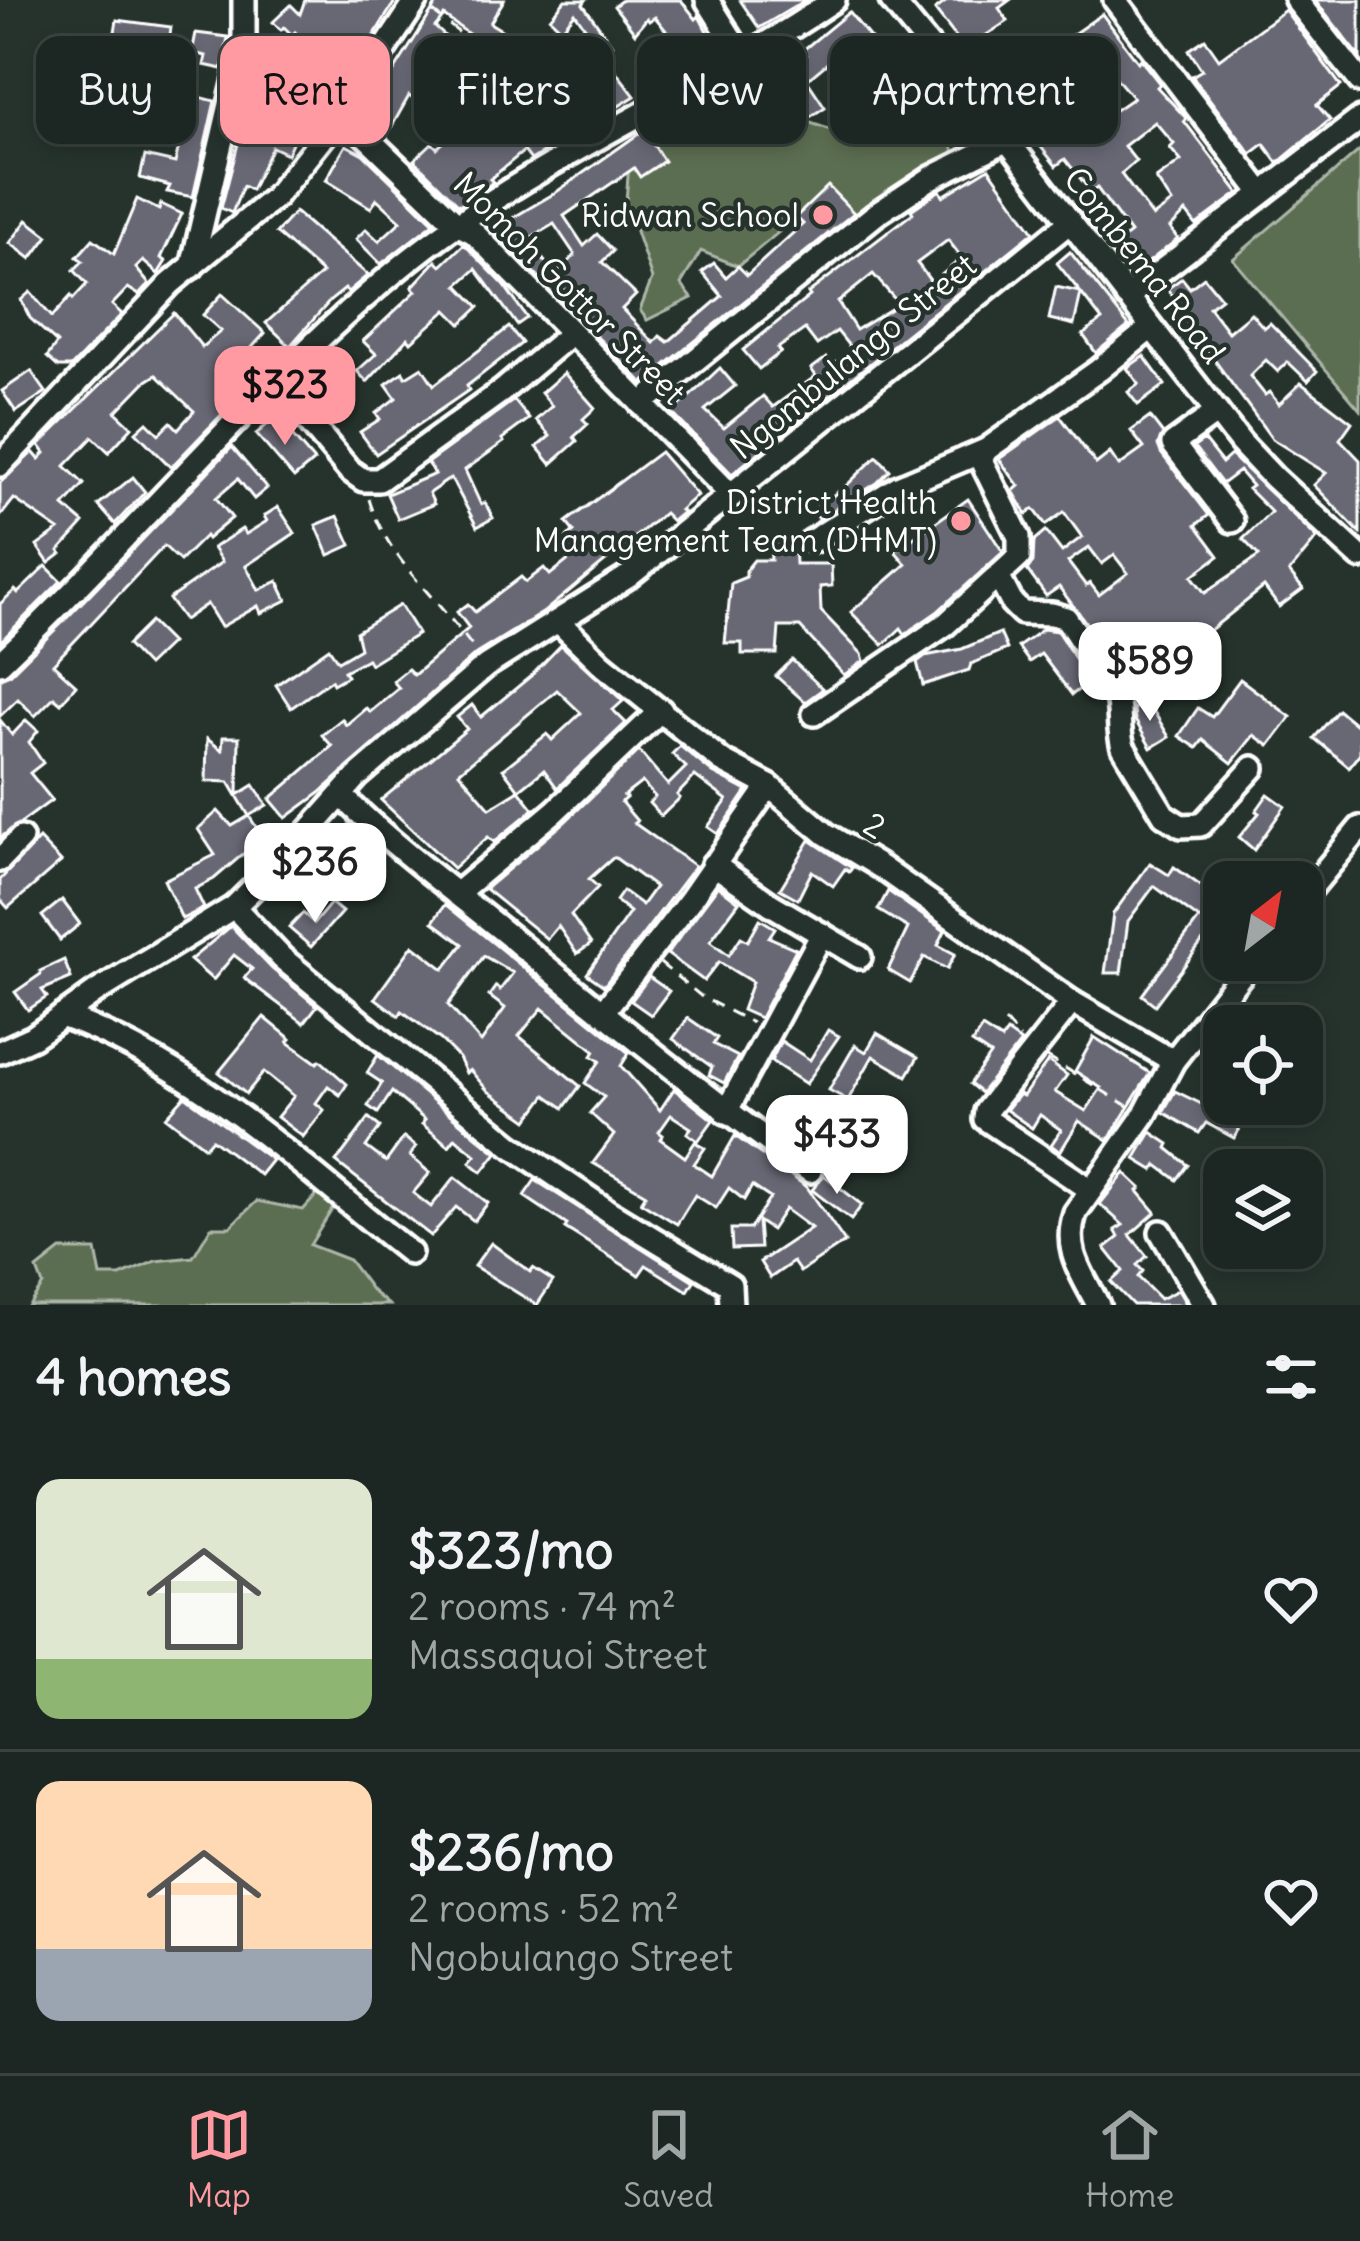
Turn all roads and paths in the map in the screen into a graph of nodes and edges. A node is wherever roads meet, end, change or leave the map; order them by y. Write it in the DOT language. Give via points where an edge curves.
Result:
graph roads {
  1 [pos="244,0"];
  2 [pos="707,0"];
  3 [pos="834,0"];
  4 [pos="1115,0"];
  5 [pos="1296,0"];
  6 [pos="900,5"];
  7 [pos="425,6"];
  8 [pos="244,36"];
  9 [pos="730,36"];
  10 [pos="779,36"];
  11 [pos="925,36"];
  12 [pos="390,51"];
  13 [pos="1360,81"];
  14 [pos="637,114"];
  15 [pos="1360,119"];
  16 [pos="221,144"];
  17 [pos="317,144"];
  18 [pos="374,144"];
  19 [pos="999,144"];
  20 [pos="1010,144"];
  21 [pos="574,153"];
  22 [pos="1262,194"];
  23 [pos="1070,221"];
  24 [pos="457,224"];
  25 [pos="192,268"];
  26 [pos="1127,297"];
  27 [pos="1150,328"];
  28 [pos="570,334"];
  29 [pos="275,382"];
  30 [pos="641,404"];
  31 [pos="1217,412"];
  32 [pos="986,450"];
  33 [pos="0,465"];
  34 [pos="363,480"];
  35 [pos="732,496"];
  36 [pos="1232,521"];
  37 [pos="812,541"];
  38 [pos="1360,557"];
  39 [pos="998,576"];
  40 [pos="560,623"];
  41 [pos="0,663"];
  42 [pos="486,666"];
  43 [pos="661,710"];
  44 [pos="814,714"];
  45 [pos="1253,768"];
  46 [pos="769,787"];
  47 [pos="342,796"];
  48 [pos="1360,828"];
  49 [pos="21,838"];
  50 [pos="0,860"];
  51 [pos="712,864"];
  52 [pos="1323,873"];
  53 [pos="456,894"];
  54 [pos="234,907"];
  55 [pos="822,934"];
  56 [pos="650,954"];
  57 [pos="860,957"];
  58 [pos="1236,981"];
  59 [pos="1072,1002"];
  60 [pos="603,1012"];
  61 [pos="62,1016"];
  62 [pos="1005,1022"];
  63 [pos="769,1032"];
  64 [pos="1033,1051"];
  65 [pos="0,1052"];
  66 [pos="1173,1061"];
  67 [pos="725,1112"];
  68 [pos="1145,1114"];
  69 [pos="810,1171"];
  70 [pos="1091,1190"];
  71 [pos="1161,1232"];
  72 [pos="410,1252"];
  73 [pos="731,1305"];
  74 [pos="1098,1305"];
  75 [pos="1204,1305"];
  1 -- 8 [label="street"];
  2 -- 9 [label="street"];
  3 -- 10 [label="street"];
  4 -- 22 [label="street"];
  5 -- 13 [label="street"];
  6 -- 11 [label="street, Combema Road"];
  7 -- 12 [label="street"];
  7 -- 21 [label="path" via="524,84"];
  14 -- 21 [label="street"];
  15 -- 22 [label="street"];
  16 -- 25 [label="street"];
  17 -- 25 [label="street" via="274,197"];
  18 -- 24 [label="street, Momoh Gottor Street"];
  19 -- 30 [label="street" via="875,214"];
  20 -- 23 [label="street, Combema Road"];
  21 -- 24 [label="street"];
  22 -- 26 [label="street"];
  23 -- 26 [label="street, Combema Road"];
  23 -- 35 [label="street, Ngombulango Street"];
  24 -- 28 [label="street, Momoh Gottor Street"];
  24 -- 29 [label="street"];
  25 -- 33 [label="street"];
  26 -- 27 [label="street, Combema Road"];
  27 -- 31 [label="street, Combema Road"];
  27 -- 32 [label="street"];
  28 -- 30 [label="street, Momoh Gottor Street"];
  28 -- 34 [label="street" via="379,479"];
  29 -- 34 [label="street"];
  29 -- 41 [label="street"];
  30 -- 35 [label="street, Momoh Gottor Street"];
  31 -- 36 [label="street" via="1173,444"];
  31 -- 38 [label="street, Combema Road"];
  32 -- 37 [label="street" via="898,487"];
  32 -- 39 [label="street" via="981,460 1019,536 1019,557"];
  34 -- 42 [label="path" via="389,544"];
  35 -- 40 [label="street, Ngombulango Street"];
  39 -- 44 [label="street" via="946,624"];
  39 -- 45 [label="street" via="1022,613 1066,619 1115,694 1123,747 1164,815 1181,826 1201,825"];
  40 -- 42 [label="street, Ngombulango Street"];
  40 -- 43 [label="street, 2"];
  42 -- 47 [label="street, Ngombulango Street"];
  43 -- 46 [label="street, 2" via="722,761"];
  43 -- 53 [label="street"];
  46 -- 51 [label="street"];
  46 -- 59 [label="street, 2"];
  47 -- 53 [label="street"];
  47 -- 54 [label="street, Ngombulango Street"];
  48 -- 52 [label="street"];
  49 -- 50 [label="street"];
  51 -- 55 [label="street"];
  51 -- 56 [label="street"];
  53 -- 60 [label="street"];
  54 -- 61 [label="street, Ngombulango Street"];
  54 -- 73 [label="street" via="315,987 512,1146 730,1285"];
  55 -- 57 [label="street"];
  55 -- 63 [label="street"];
  56 -- 60 [label="street"];
  56 -- 63 [label="path" via="702,998"];
  58 -- 66 [label="street"];
  59 -- 64 [label="street"];
  59 -- 66 [label="street, 2"];
  60 -- 67 [label="street"];
  61 -- 65 [label="street, Ngombulango Street"];
  61 -- 72 [label="street" via="186,1078"];
  62 -- 64 [label="path"];
  63 -- 67 [label="street"];
  64 -- 68 [label="path"];
  64 -- 70 [label="street" via="985,1119"];
  66 -- 68 [label="street"];
  67 -- 69 [label="street"];
  68 -- 70 [label="street"];
  70 -- 74 [label="street" via="1075,1213 1070,1254"];
  71 -- 75 [label="street"];
}
